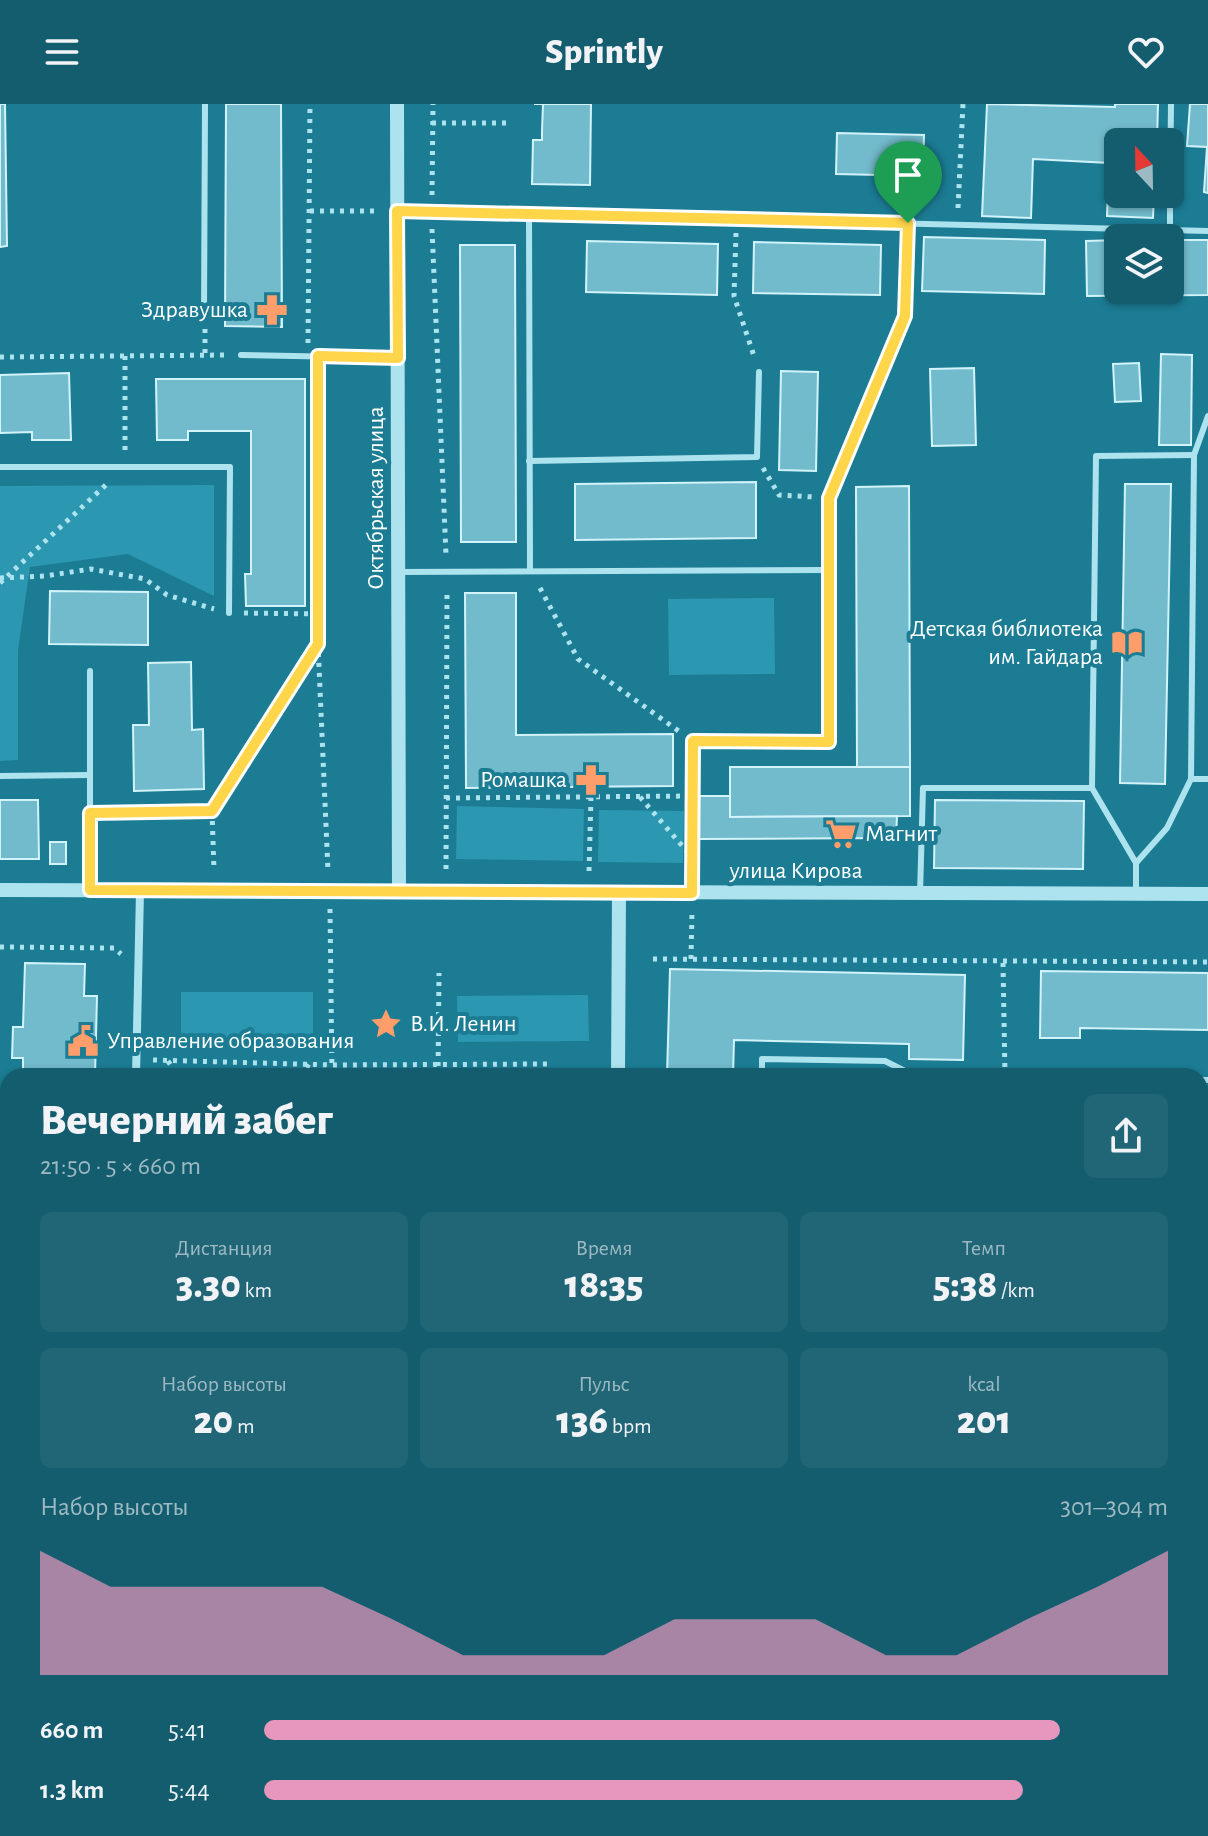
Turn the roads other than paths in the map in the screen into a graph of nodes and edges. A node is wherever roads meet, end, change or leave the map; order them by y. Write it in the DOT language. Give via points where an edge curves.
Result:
graph roads {
  1 [pos="205,104"];
  2 [pos="397,104"];
  3 [pos="1171,104"];
  4 [pos="1171,128"];
  5 [pos="397,211"];
  6 [pos="529,215"];
  7 [pos="1104,228"];
  8 [pos="1184,230"];
  9 [pos="1208,231"];
  10 [pos="204,316"];
  11 [pos="241,355"];
  12 [pos="398,358"];
  13 [pos="759,372"];
  14 [pos="1208,416"];
  15 [pos="1194,455"];
  16 [pos="529,461"];
  17 [pos="0,467"];
  18 [pos="829,498"];
  19 [pos="530,569"];
  20 [pos="829,570"];
  21 [pos="398,572"];
  22 [pos="229,613"];
  23 [pos="90,671"];
  24 [pos="693,741"];
  25 [pos="90,775"];
  26 [pos="0,776"];
  27 [pos="1191,779"];
  28 [pos="1208,779"];
  29 [pos="1092,788"];
  30 [pos="1136,863"];
  31 [pos="0,890"];
  32 [pos="90,890"];
  33 [pos="140,891"];
  34 [pos="399,892"];
  35 [pos="619,892"];
  36 [pos="920,894"];
  37 [pos="1136,894"];
  38 [pos="1208,894"];
  39 [pos="136,1068"];
  40 [pos="618,1068"];
  41 [pos="762,1068"];
  42 [pos="899,1068"];
  1 -- 10 [label="lane"];
  2 -- 5 [label="street, Октябрьская улица"];
  3 -- 4 [label="lane"];
  5 -- 6 [label="lane"];
  5 -- 12 [label="street, Октябрьская улица"];
  6 -- 7 [label="lane"];
  6 -- 16 [label="lane"];
  8 -- 9 [label="lane"];
  11 -- 12 [label="lane"];
  12 -- 21 [label="street, Октябрьская улица"];
  13 -- 16 [label="lane" via="757,457"];
  14 -- 15 [label="lane"];
  15 -- 27 [label="lane"];
  15 -- 29 [label="lane" via="1096,456"];
  16 -- 19 [label="lane"];
  17 -- 22 [label="lane" via="230,467"];
  18 -- 20 [label="lane"];
  19 -- 20 [label="lane"];
  19 -- 21 [label="lane"];
  20 -- 24 [label="lane" via="829,742"];
  21 -- 34 [label="street, Октябрьская улица"];
  23 -- 25 [label="lane"];
  25 -- 26 [label="lane"];
  25 -- 32 [label="lane"];
  27 -- 28 [label="lane"];
  27 -- 30 [label="lane" via="1167,828"];
  29 -- 30 [label="lane"];
  29 -- 36 [label="lane" via="923,788"];
  30 -- 37 [label="lane"];
  31 -- 32 [label="street, улица Кирова"];
  32 -- 33 [label="street, улица Кирова"];
  33 -- 34 [label="street, улица Кирова"];
  33 -- 39 [label="street"];
  34 -- 35 [label="street, улица Кирова"];
  35 -- 36 [label="street, улица Кирова"];
  35 -- 40 [label="street"];
  36 -- 37 [label="street, улица Кирова"];
  37 -- 38 [label="street, улица Кирова"];
  41 -- 42 [label="lane" via="762,1059 885,1061"];
}
